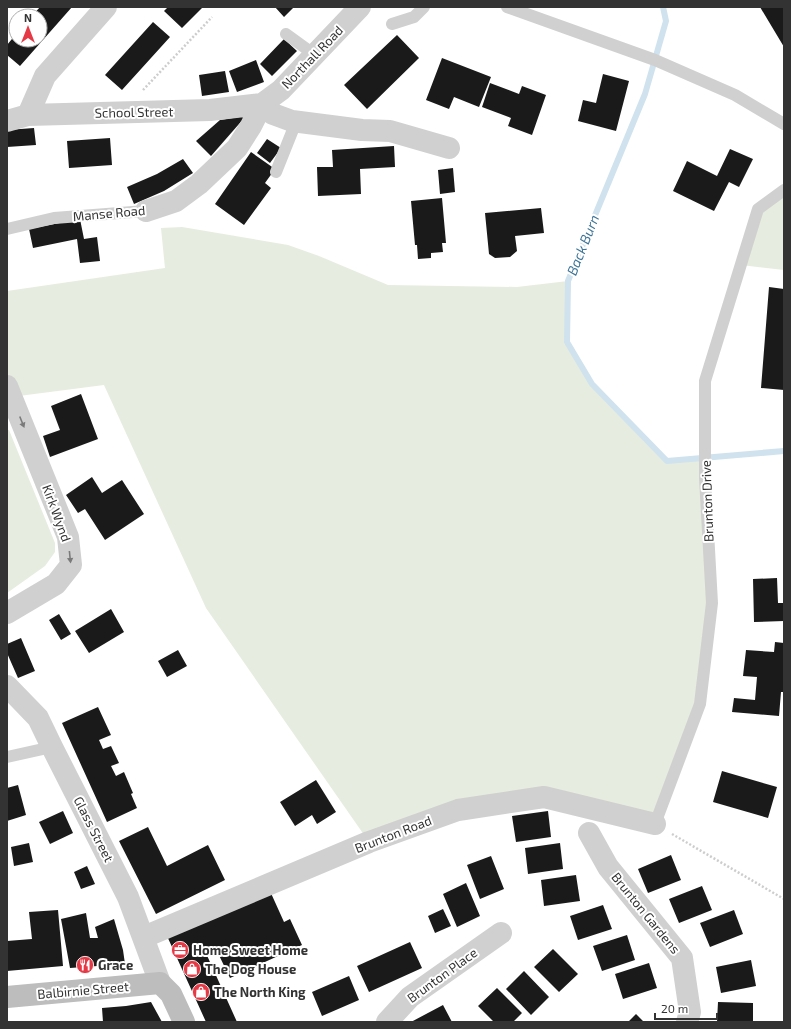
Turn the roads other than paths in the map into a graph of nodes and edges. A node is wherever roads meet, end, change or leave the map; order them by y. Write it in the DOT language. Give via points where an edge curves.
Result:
graph roads {
  1 [pos="106,7"];
  2 [pos="360,7"];
  3 [pos="424,7"];
  4 [pos="507,7"];
  5 [pos="392,24"];
  6 [pos="286,34"];
  7 [pos="315,55"];
  8 [pos="262,104"];
  9 [pos="28,115"];
  10 [pos="7,120"];
  11 [pos="296,122"];
  12 [pos="784,124"];
  13 [pos="449,148"];
  14 [pos="276,172"];
  15 [pos="784,190"];
  16 [pos="146,211"];
  17 [pos="7,229"];
  18 [pos="7,386"];
  19 [pos="7,613"];
  20 [pos="7,686"];
  21 [pos="52,747"];
  22 [pos="7,757"];
  23 [pos="655,824"];
  24 [pos="589,833"];
  25 [pos="501,933"];
  26 [pos="144,937"];
  27 [pos="160,983"];
  28 [pos="7,997"];
  29 [pos="184,1022"];
  30 [pos="387,1022"];
  31 [pos="687,1022"];
  1 -- 9 [label="street" via="45,76"];
  2 -- 7 [label="street, Northall Road"];
  3 -- 5 [label="lane" via="414,17"];
  4 -- 12 [label="lane" via="654,60 735,95"];
  6 -- 7 [label="lane"];
  7 -- 8 [label="street, Northall Road" via="281,90"];
  8 -- 9 [label="street, School Street" via="210,110"];
  8 -- 11 [label="street" via="273,114"];
  8 -- 16 [label="street, Manse Road" via="237,148 198,184 176,201"];
  9 -- 10 [label="street, School Street"];
  11 -- 13 [label="street" via="390,131"];
  11 -- 14 [label="lane"];
  15 -- 23 [label="lane, Brunton Drive" via="758,209 705,381 705,478 712,603 700,704"];
  16 -- 17 [label="lane, Manse Road" via="54,218"];
  18 -- 19 [label="street, Kirk Wynd, one-way" via="68,537 71,565 56,584"];
  20 -- 21 [label="street, Glass Street" via="38,718"];
  21 -- 22 [label="lane"];
  21 -- 26 [label="street, Glass Street" via="128,897"];
  23 -- 26 [label="street, Brunton Road" via="544,797 458,810 369,842"];
  24 -- 31 [label="street, Brunton Gardens" via="608,866 682,958 690,1012"];
  25 -- 30 [label="street, Brunton Place" via="410,997"];
  26 -- 27 [label="street, Glass Street"];
  27 -- 28 [label="main road, Balbirnie Street"];
  27 -- 29 [label="main road" via="171,994"];
}
